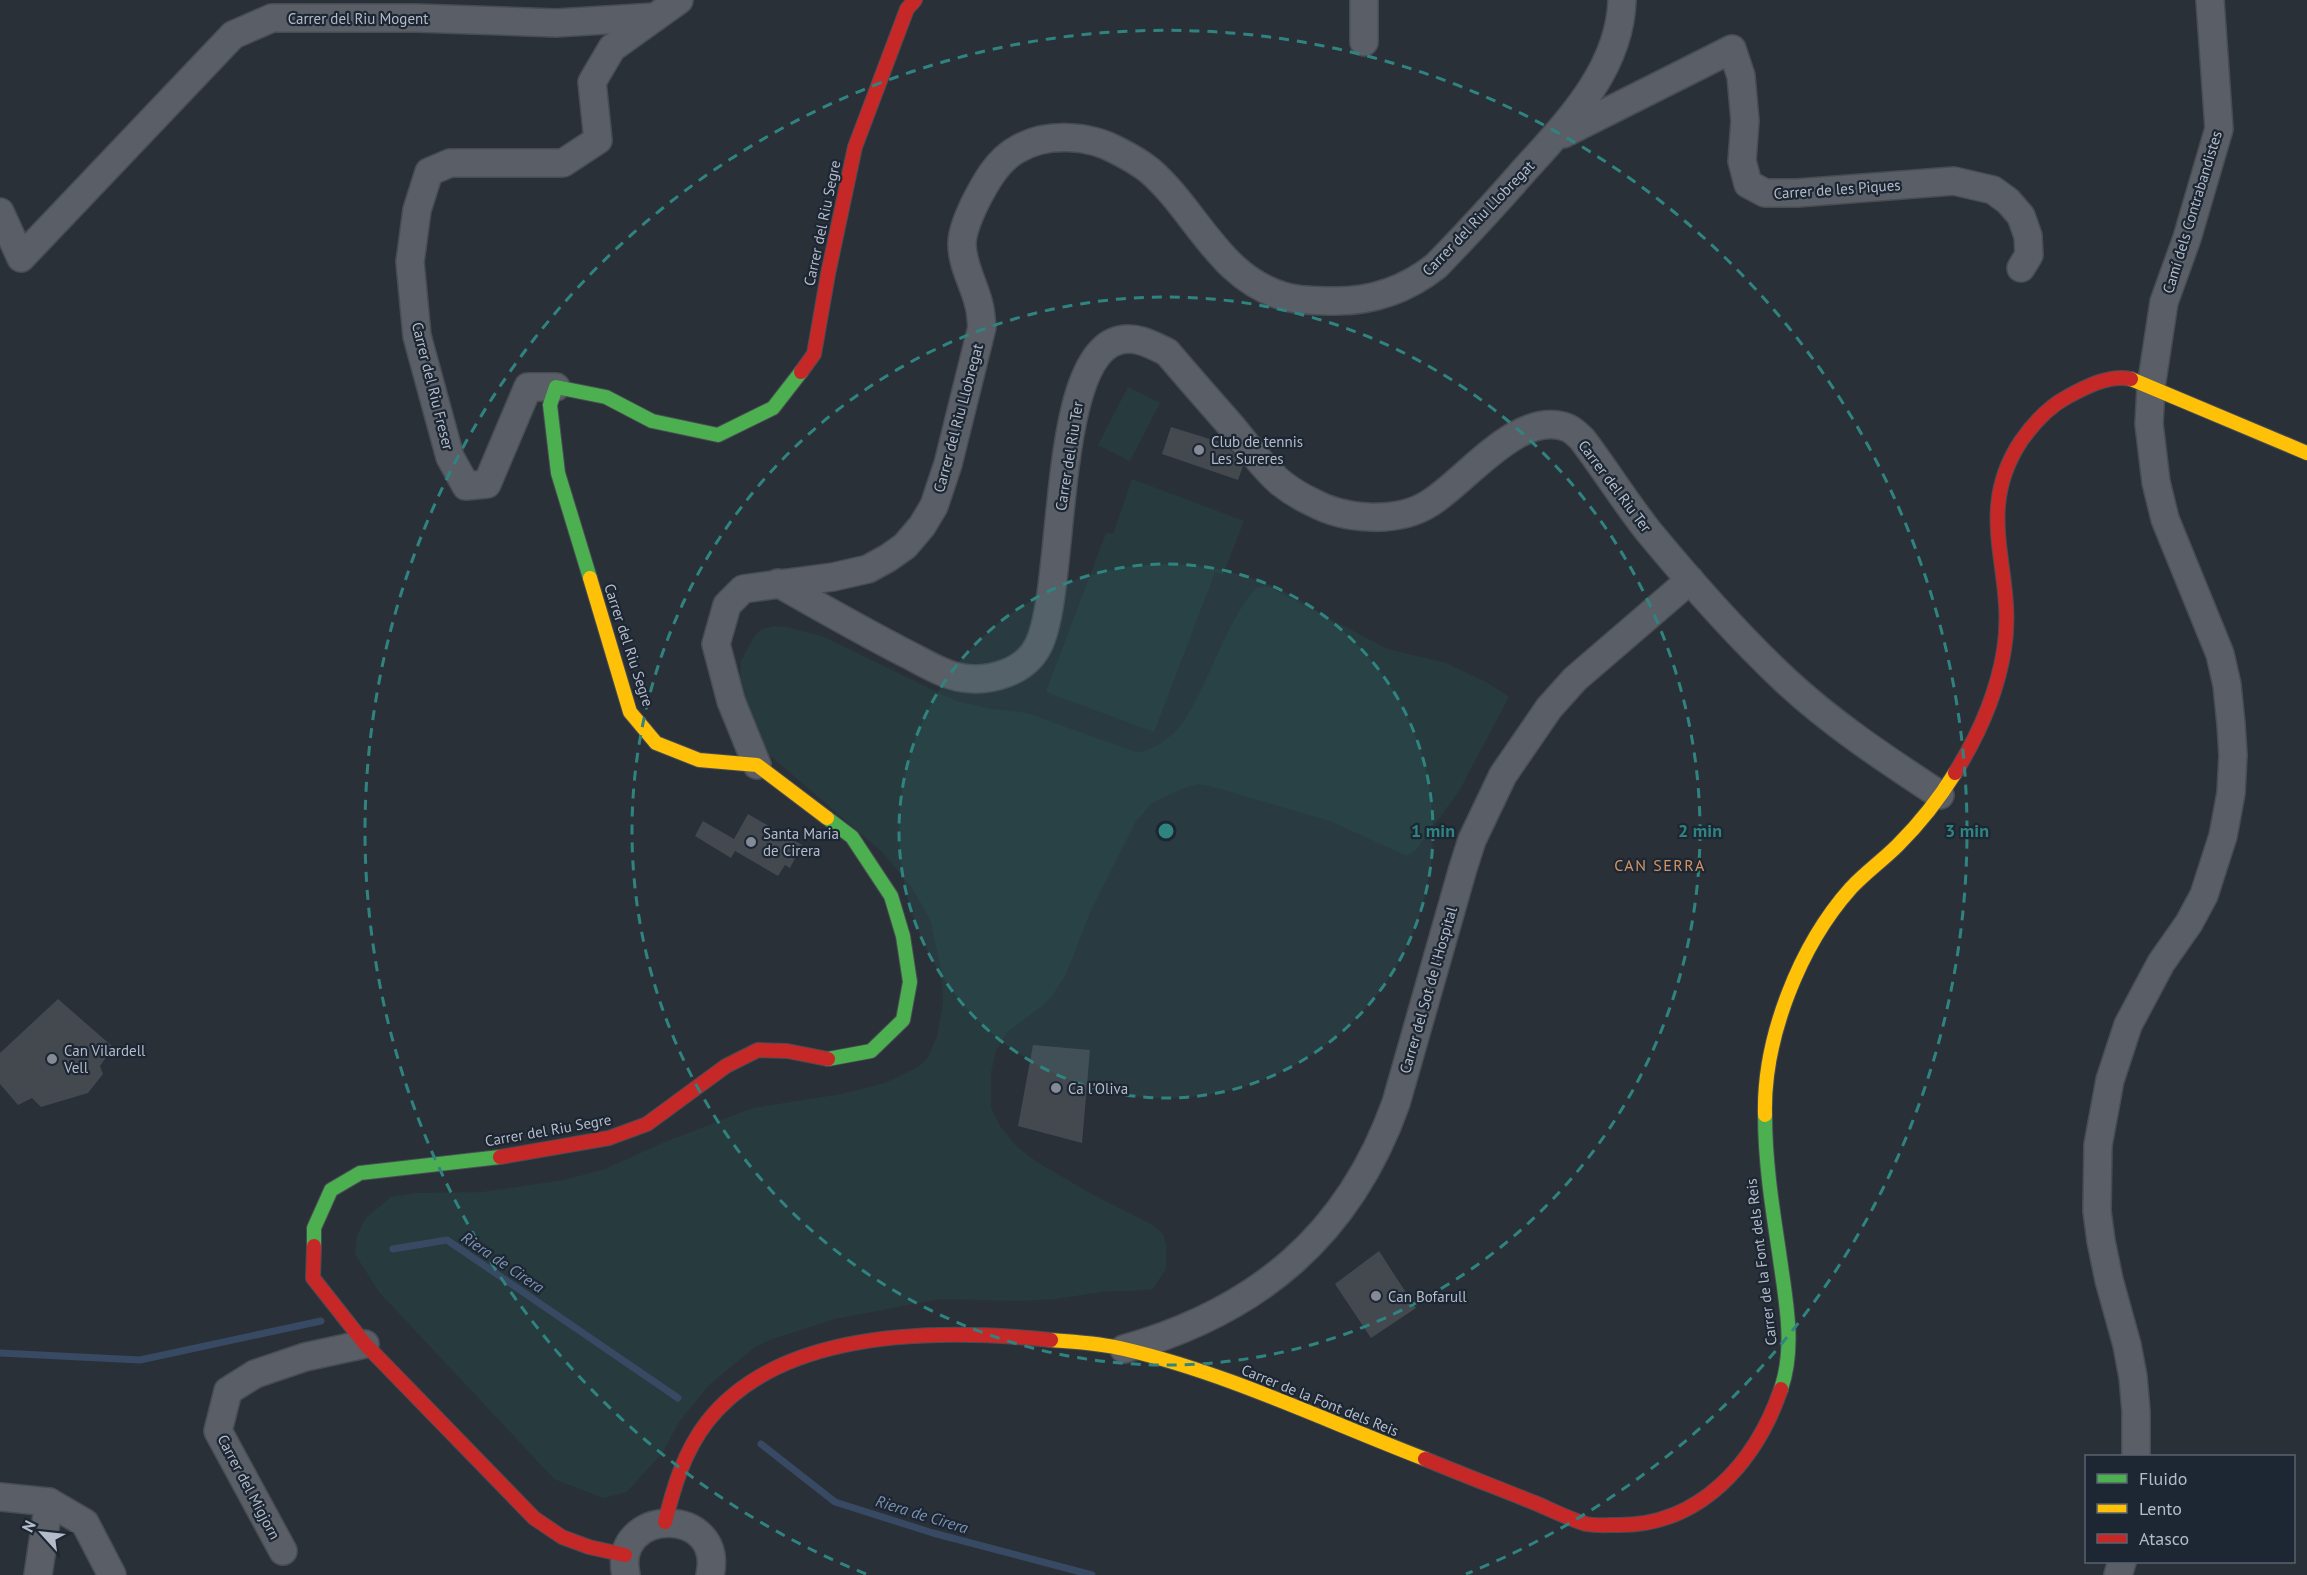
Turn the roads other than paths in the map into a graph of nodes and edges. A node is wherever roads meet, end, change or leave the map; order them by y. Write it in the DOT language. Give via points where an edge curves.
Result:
graph roads {
  1 [pos="679,0"];
  2 [pos="915,0"];
  3 [pos="1364,0"];
  4 [pos="1622,0"];
  5 [pos="2210,0"];
  6 [pos="461,10"];
  7 [pos="656,17"];
  8 [pos="1364,42"];
  9 [pos="1551,140"];
  10 [pos="0,212"];
  11 [pos="2021,268"];
  12 [pos="556,387"];
  13 [pos="2151,387"];
  14 [pos="2307,453"];
  15 [pos="1690,580"];
  16 [pos="778,583"];
  17 [pos="757,765"];
  18 [pos="1940,795"];
  19 [pos="365,1344"];
  20 [pos="1124,1349"];
  21 [pos="2136,1455"];
  22 [pos="0,1497"];
  23 [pos="49,1502"];
  24 [pos="665,1522"];
  25 [pos="283,1551"];
  26 [pos="626,1565"];
  27 [pos="38,1575"];
  28 [pos="112,1575"];
  29 [pos="710,1575"];
  1 -- 7 [label="street"];
  2 -- 12 [label="street, Carrer del Riu Segre" via="907,9 855,147 814,354 773,408 718,435 652,421 606,397"];
  3 -- 8 [label="street"];
  4 -- 9 [label="street, Carrer del Riu Llobregat" via="1621,23 1599,76 1581,106"];
  5 -- 13 [label="street, Camí dels Contrabandistes" via="2219,129 2164,302"];
  6 -- 7 [label="street, Carrer del Riu Mogent" via="556,23"];
  6 -- 10 [label="street, Carrer del Riu Mogent" via="272,18 233,35 21,258"];
  7 -- 12 [label="street, Carrer del Riu Freser" via="612,48 592,82 598,140 563,163 450,163 429,172 417,210 410,262 417,336 450,457 466,486 487,484 528,387"];
  9 -- 11 [label="street, Carrer de les Piques" via="1732,50 1742,76 1742,161 1748,184 1765,193 1954,181 1977,185 1993,190 2021,216 2029,255"];
  9 -- 16 [label="street, Carrer del Riu Llobregat" via="1436,266 1397,290 1351,301 1286,297 1251,281 1232,267 1148,169 1103,144 1058,138 1018,148 1001,162 983,188 968,218 962,242 982,327 934,506 905,546 868,569"];
  12 -- 17 [label="street, Carrer del Riu Segre" via="550,405 558,473 630,712 656,743 699,760"];
  13 -- 14 [label="street, Carrer de la Font dels Reis"];
  13 -- 18 [label="street, Carrer de la Font dels Reis" via="2124,376 2073,392 2034,424 2007,466 1996,519 2006,592 2002,660 1973,742"];
  13 -- 21 [label="street, Camí dels Contrabandistes" via="2149,424 2156,482 2176,551 2220,654 2233,755 2228,813 2216,861 2189,923 2161,963 2128,1025 2110,1080 2098,1145 2097,1211 2133,1377"];
  15 -- 16 [label="street, Carrer del Riu Ter" via="1648,531 1582,439 1569,429 1554,424 1521,433 1497,447 1428,505 1399,515 1346,515 1314,504 1280,482 1167,352 1135,339 1106,346 1076,402 1047,619 1038,647 1025,663 1007,673 963,678 870,636"];
  15 -- 18 [label="street, Carrer del Riu Ter" via="1788,683 1865,745"];
  15 -- 20 [label="street, Carrer del Sot de l'Hospital" via="1575,679 1543,716 1503,776 1472,840 1384,1137 1346,1205 1303,1254 1263,1285 1190,1326"];
  16 -- 17 [label="street, Carrer del Riu Llobregat" via="743,589 727,605 716,644 730,701"];
  17 -- 19 [label="street, Carrer del Riu Segre" via="852,837 891,896 903,936 910,982 903,1020 871,1050 862,1052 826,1059 758,1050 726,1066 646,1124 609,1138 513,1156 360,1173 331,1191 314,1228 313,1278"];
  18 -- 20 [label="street, Carrer de la Font dels Reis" via="1900,843 1848,892 1827,920 1783,1008 1768,1066 1764,1139 1789,1357 1772,1413 1758,1439 1723,1483 1699,1503 1675,1517 1651,1524 1587,1524 1223,1379"];
  19 -- 25 [label="street, Carrer del Migjorn" via="305,1357 255,1374 228,1391 218,1431"];
  19 -- 26 [label="street, Carrer del Riu Segre" via="534,1518 562,1537"];
  20 -- 24 [label="street, Carrer de la Font dels Reis" via="1019,1336 919,1337 861,1342 780,1364 739,1390 704,1425 679,1468"];
  22 -- 23 [label="street"];
  23 -- 27 [label="street"];
  23 -- 28 [label="street" via="85,1523"];
  24 -- 26 [label="street" via="639,1532 633,1539"];
  24 -- 29 [label="street" via="687,1526 703,1539 711,1561"];
}
